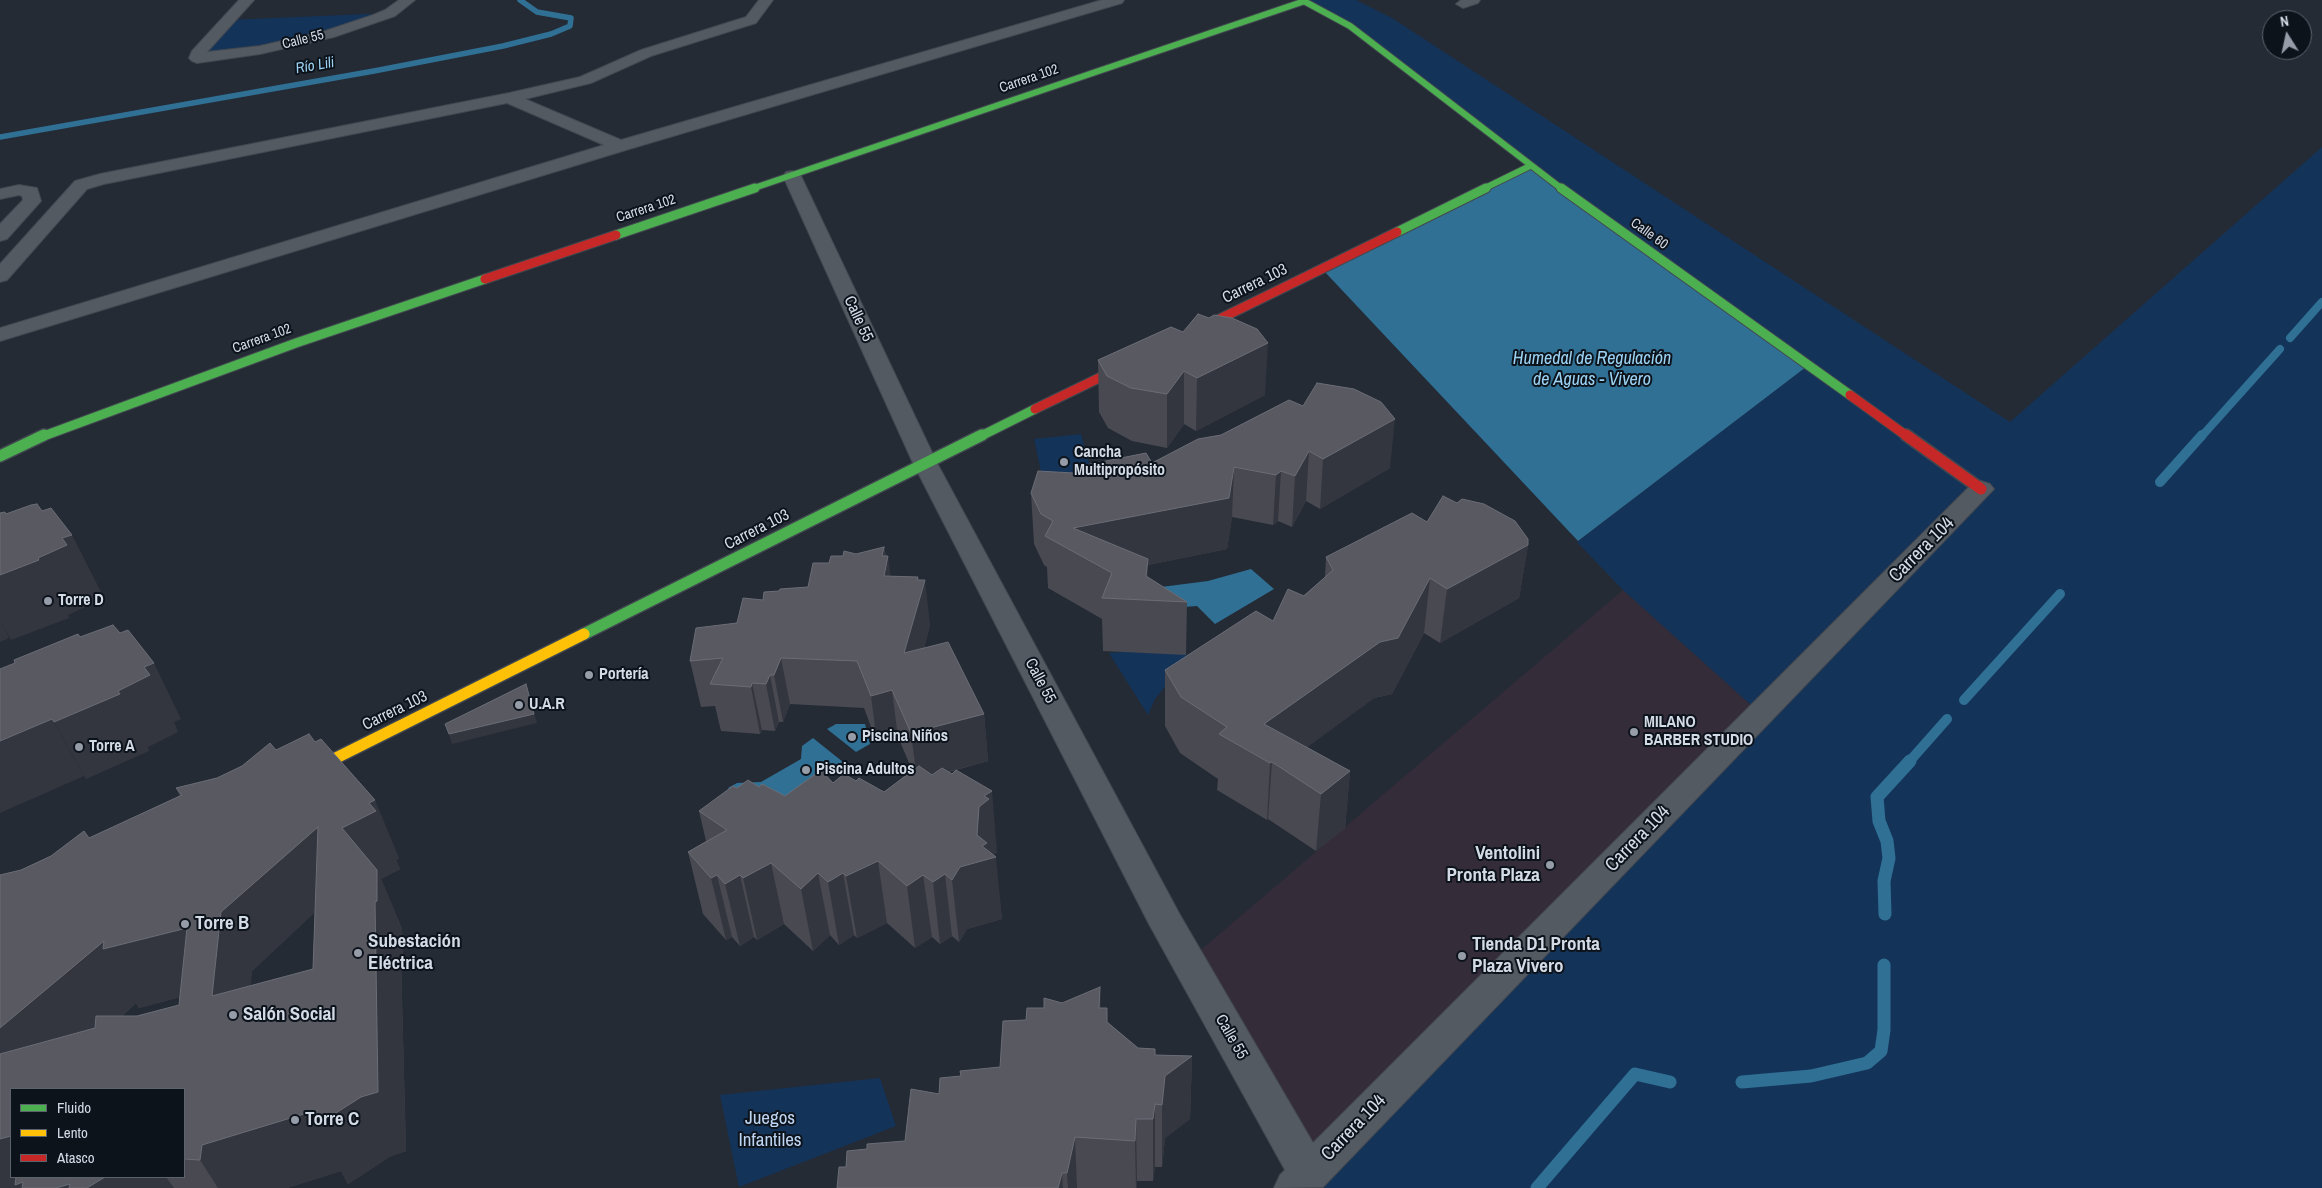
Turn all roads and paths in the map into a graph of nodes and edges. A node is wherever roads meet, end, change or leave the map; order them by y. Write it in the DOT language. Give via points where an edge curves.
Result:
graph roads {
  1 [pos="246,0"];
  2 [pos="408,0"];
  3 [pos="766,0"];
  4 [pos="1117,0"];
  5 [pos="1303,0"];
  6 [pos="509,98"];
  7 [pos="620,146"];
  8 [pos="1530,166"];
  9 [pos="792,176"];
  10 [pos="0,194"];
  11 [pos="0,235"];
  12 [pos="0,276"];
  13 [pos="0,335"];
  14 [pos="1178,340"];
  15 [pos="1143,357"];
  16 [pos="0,456"];
  17 [pos="925,463"];
  18 [pos="1981,489"];
  19 [pos="290,782"];
  20 [pos="1302,1181"];
  1 -- 2 [label="street, Calle 55" via="197,54 197,58 228,56 303,41 378,18"];
  3 -- 6 [label="street" via="751,20 646,53 584,80"];
  4 -- 7 [label="street"];
  5 -- 8 [label="street, Calle 60" via="1350,26"];
  5 -- 9 [label="street, Carrera 102"];
  6 -- 7 [label="street"];
  6 -- 12 [label="street" via="81,185"];
  7 -- 13 [label="street"];
  8 -- 14 [label="street, Carrera 103"];
  8 -- 18 [label="street, Calle 60"];
  9 -- 16 [label="street, Carrera 102" via="296,343 32,440"];
  9 -- 17 [label="street, Calle 55"];
  10 -- 11 [label="street" via="19,190 31,192 32,201"];
  15 -- 17 [label="street, Carrera 103"];
  17 -- 19 [label="street, Carrera 103"];
  17 -- 20 [label="street, Calle 55"];
  18 -- 20 [label="street, Carrera 104"];
}
